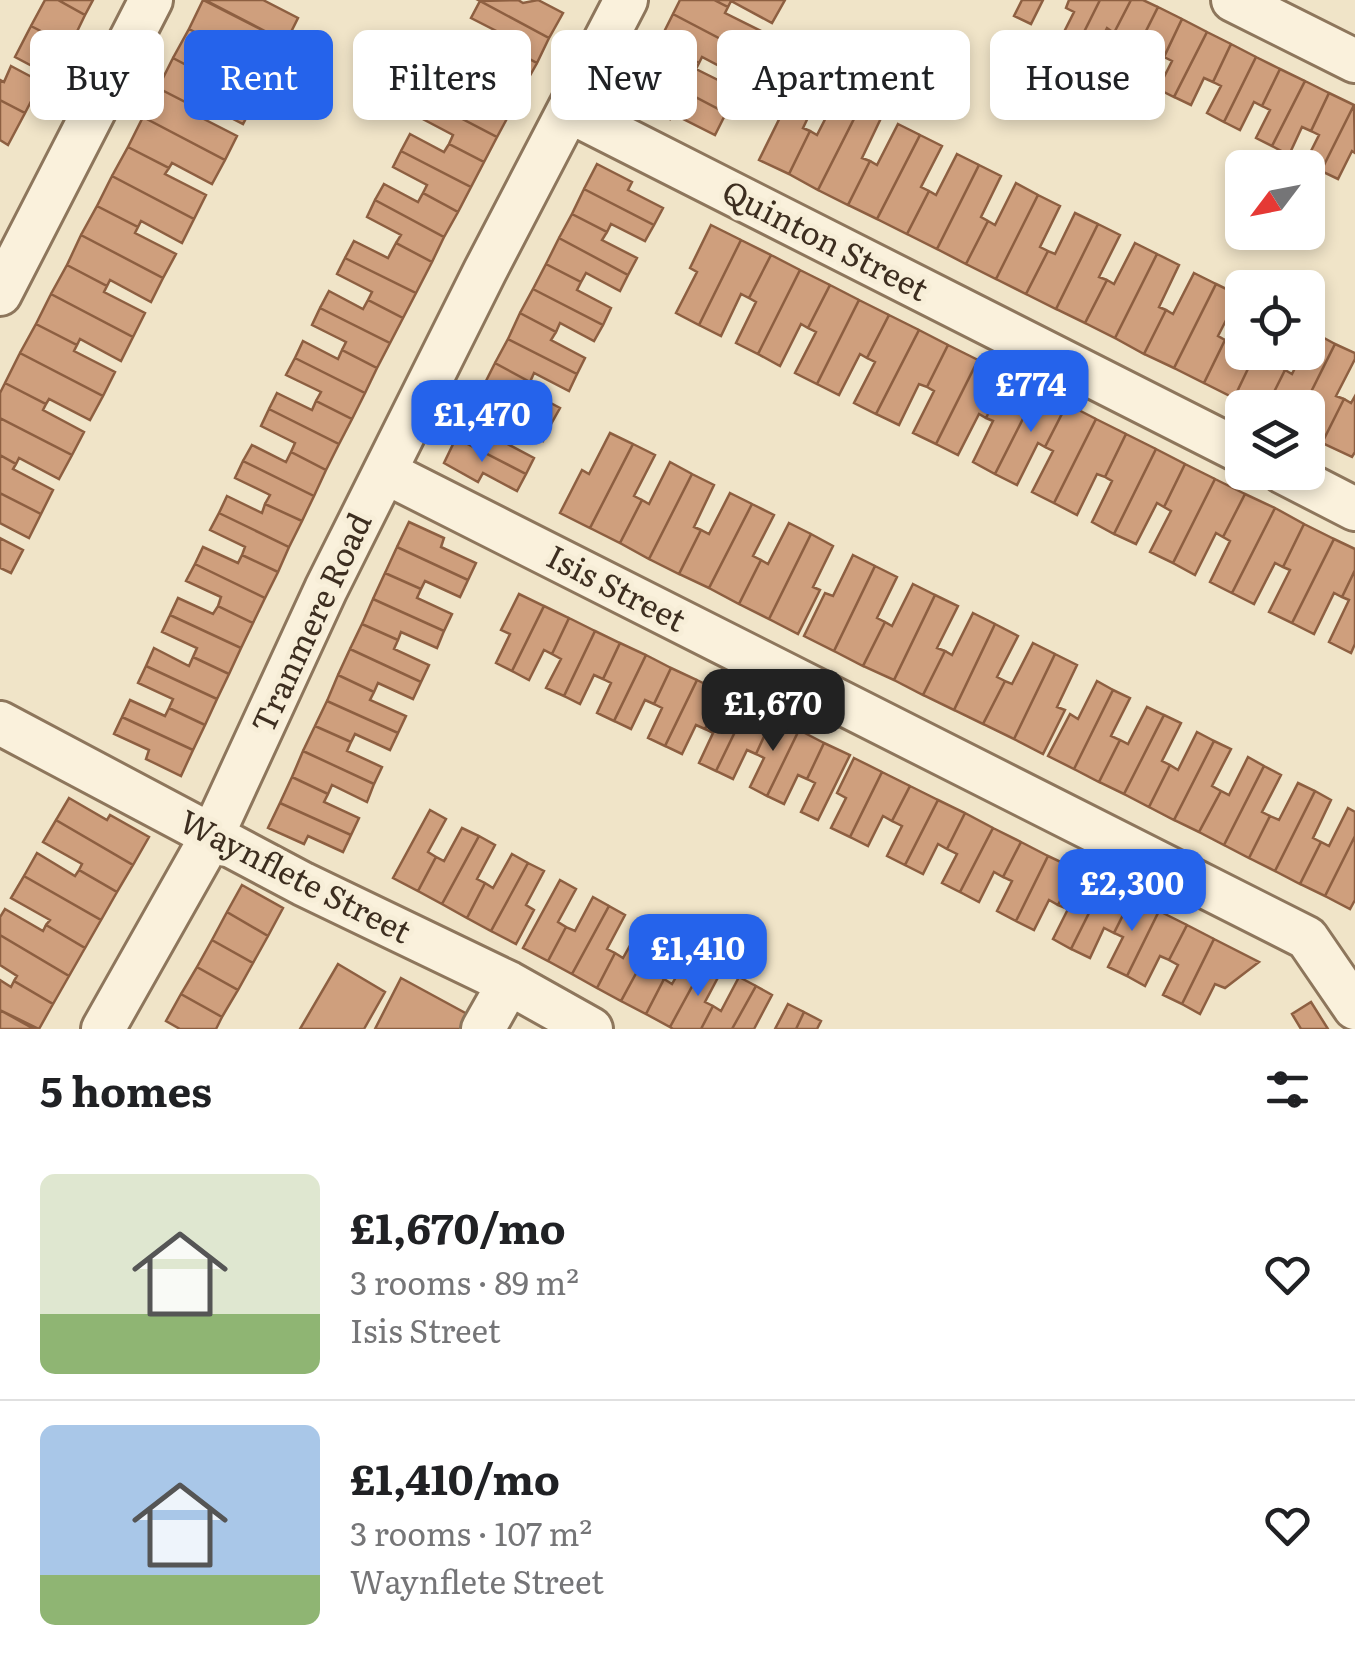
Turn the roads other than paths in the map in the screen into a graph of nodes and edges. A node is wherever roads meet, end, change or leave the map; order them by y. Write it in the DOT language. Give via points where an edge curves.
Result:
graph roads {
  1 [pos="151,0"];
  2 [pos="626,0"];
  3 [pos="1233,0"];
  4 [pos="610,30"];
  5 [pos="1355,61"];
  6 [pos="564,120"];
  7 [pos="584,120"];
  8 [pos="0,294"];
  9 [pos="1225,443"];
  10 [pos="385,472"];
  11 [pos="1318,490"];
  12 [pos="1355,509"];
  13 [pos="0,723"];
  14 [pos="212,836"];
  15 [pos="509,983"];
  16 [pos="1355,1008"];
  17 [pos="102,1029"];
  18 [pos="483,1029"];
  19 [pos="591,1029"];
  1 -- 8 [label="street"];
  2 -- 4 [label="street, Tranmere Road"];
  3 -- 5 [label="street"];
  6 -- 10 [label="street, Tranmere Road"];
  7 -- 9 [label="street, Quinton Street"];
  10 -- 14 [label="street, Tranmere Road"];
  10 -- 16 [label="street, Isis Street" via="1307,938"];
  11 -- 12 [label="street"];
  13 -- 14 [label="street, Waynflete Street"];
  14 -- 15 [label="street, Waynflete Street"];
  14 -- 17 [label="street, Tranmere Road"];
  15 -- 18 [label="street"];
  15 -- 19 [label="street, Waynflete Street"];
}
